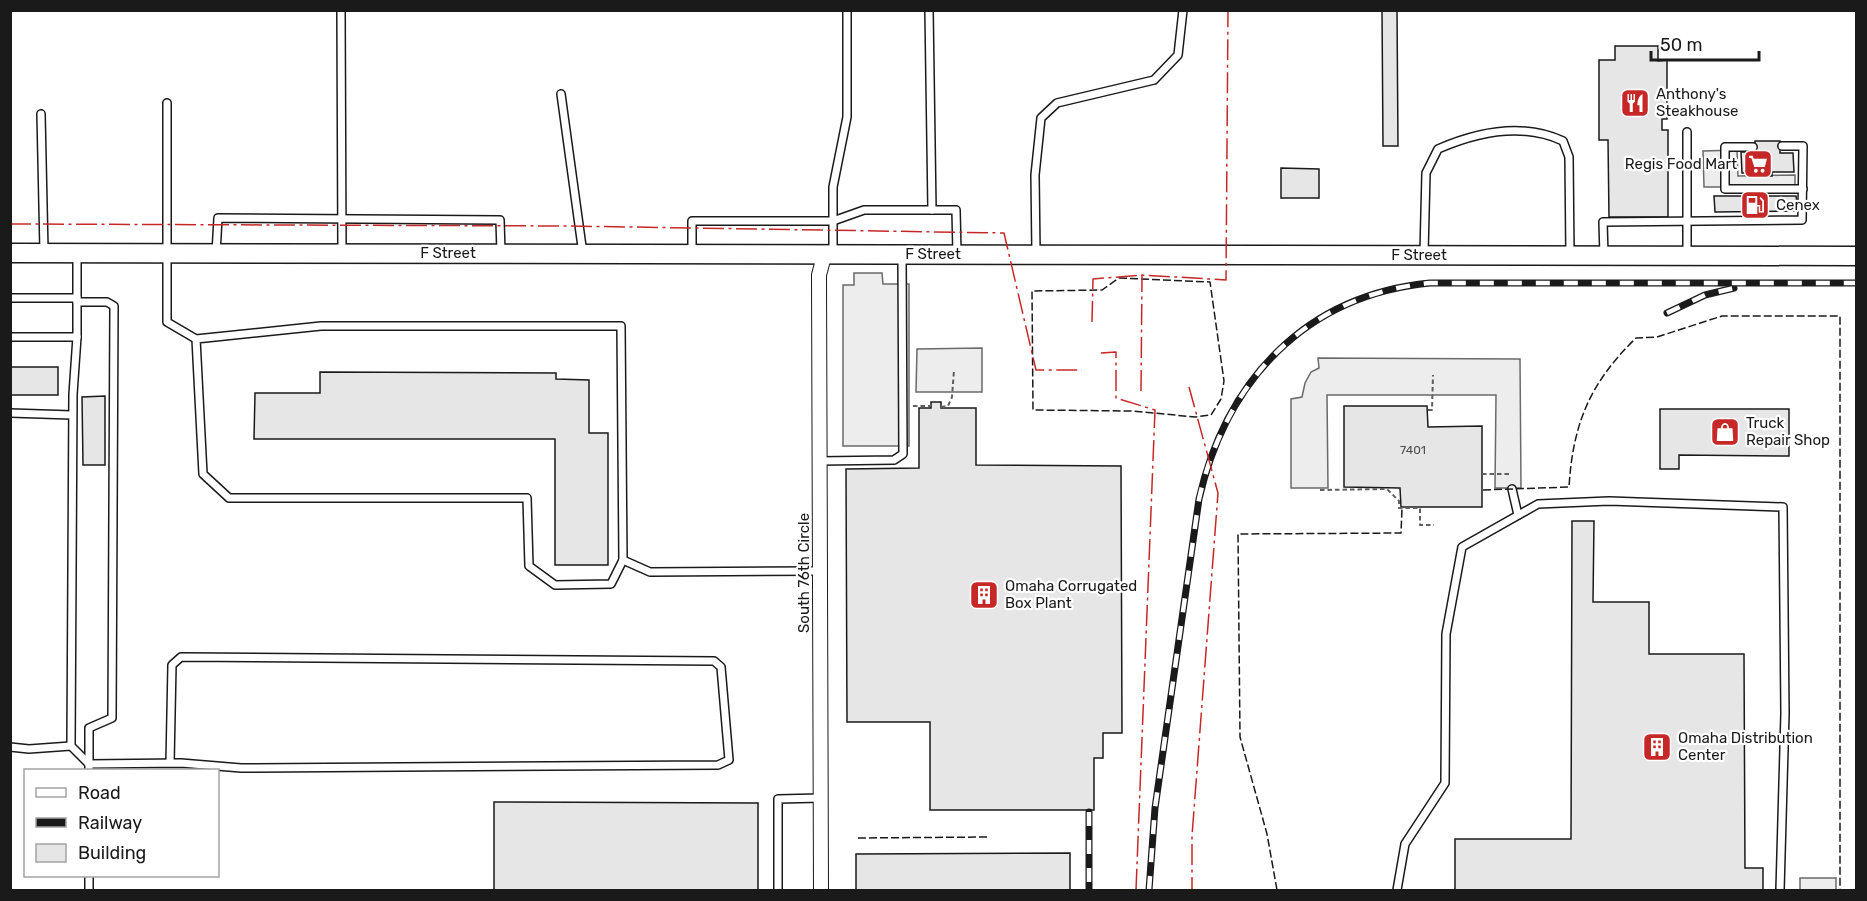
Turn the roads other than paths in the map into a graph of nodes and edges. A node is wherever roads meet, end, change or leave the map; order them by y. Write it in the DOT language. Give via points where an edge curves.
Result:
graph roads {
  1 [pos="341,10"];
  2 [pos="847,10"];
  3 [pos="929,10"];
  4 [pos="1183,10"];
  5 [pos="561,94"];
  6 [pos="167,103"];
  7 [pos="41,114"];
  8 [pos="1687,132"];
  9 [pos="1782,146"];
  10 [pos="1753,147"];
  11 [pos="1803,189"];
  12 [pos="932,210"];
  13 [pos="342,219"];
  14 [pos="833,221"];
  15 [pos="1687,221"];
  16 [pos="77,252"];
  17 [pos="168,252"];
  18 [pos="10,253"];
  19 [pos="44,253"];
  20 [pos="216,253"];
  21 [pos="342,253"];
  22 [pos="501,253"];
  23 [pos="583,254"];
  24 [pos="692,254"];
  25 [pos="902,254"];
  26 [pos="957,254"];
  27 [pos="1036,254"];
  28 [pos="1424,254"];
  29 [pos="1570,255"];
  30 [pos="1604,255"];
  31 [pos="829,256"];
  32 [pos="1687,256"];
  33 [pos="1857,256"];
  34 [pos="10,298"];
  35 [pos="77,300"];
  36 [pos="77,337"];
  37 [pos="10,338"];
  38 [pos="196,339"];
  39 [pos="10,413"];
  40 [pos="72,415"];
  41 [pos="820,461"];
  42 [pos="1512,489"];
  43 [pos="1518,515"];
  44 [pos="623,560"];
  45 [pos="820,571"];
  46 [pos="71,746"];
  47 [pos="10,747"];
  48 [pos="170,763"];
  49 [pos="89,767"];
  50 [pos="821,798"];
  51 [pos="778,891"];
  52 [pos="821,891"];
  53 [pos="1397,891"];
  54 [pos="1780,891"];
  1 -- 13 [label="lane"];
  2 -- 14 [label="lane" via="847,117 833,187"];
  3 -- 12 [label="lane"];
  4 -- 27 [label="lane" via="1178,55 1154,80 1057,103 1041,118 1035,175"];
  5 -- 23 [label="lane"];
  6 -- 17 [label="lane"];
  7 -- 19 [label="lane"];
  8 -- 15 [label="lane"];
  9 -- 11 [label="lane" via="1803,146"];
  10 -- 11 [label="lane" via="1725,147 1725,189"];
  11 -- 15 [label="lane" via="1802,220"];
  12 -- 14 [label="lane" via="864,210"];
  12 -- 26 [label="lane" via="956,210"];
  13 -- 20 [label="lane" via="218,218"];
  13 -- 21 [label="lane"];
  13 -- 22 [label="lane" via="500,220"];
  14 -- 24 [label="lane" via="692,221"];
  14 -- 31 [label="lane"];
  15 -- 30 [label="lane" via="1604,222"];
  15 -- 32 [label="lane"];
  16 -- 17 [label="street, F Street"];
  16 -- 19 [label="street, F Street"];
  16 -- 35 [label="lane"];
  17 -- 20 [label="street, F Street"];
  17 -- 38 [label="lane" via="167,322"];
  18 -- 19 [label="street, F Street"];
  20 -- 21 [label="street, F Street"];
  21 -- 22 [label="street, F Street"];
  22 -- 23 [label="street, F Street"];
  23 -- 24 [label="street, F Street"];
  24 -- 31 [label="street, F Street"];
  25 -- 26 [label="street, F Street"];
  25 -- 31 [label="street, F Street"];
  25 -- 41 [label="lane" via="903,454 894,460"];
  26 -- 27 [label="street, F Street"];
  27 -- 28 [label="street, F Street"];
  28 -- 29 [label="street, F Street"];
  28 -- 29 [label="lane" via="1426,173 1438,149 1471,135 1519,130 1563,141 1569,158"];
  29 -- 30 [label="street, F Street"];
  30 -- 32 [label="street, F Street"];
  31 -- 41 [label="street, South 76th Circle" via="819,275"];
  32 -- 33 [label="street, F Street"];
  34 -- 35 [label="lane"];
  35 -- 36 [label="lane"];
  35 -- 49 [label="lane" via="114,306 112,718 89,728"];
  36 -- 37 [label="lane"];
  36 -- 40 [label="lane"];
  38 -- 44 [label="lane" via="202,474 229,498 527,498 529,566 555,585 611,584"];
  38 -- 44 [label="lane" via="321,326 621,326"];
  39 -- 40 [label="lane"];
  40 -- 46 [label="lane"];
  41 -- 45 [label="street, South 76th Circle"];
  42 -- 43 [label="lane"];
  43 -- 53 [label="lane" via="1462,547 1446,634 1445,783 1405,844"];
  43 -- 54 [label="lane" via="1538,504 1564,502 1783,507 1785,713"];
  44 -- 45 [label="lane" via="650,572"];
  45 -- 50 [label="street, South 76th Circle"];
  46 -- 47 [label="lane"];
  46 -- 49 [label="lane"];
  48 -- 48 [label="lane" via="241,768 718,765 729,760 720,667 714,661 181,657 172,665"];
  48 -- 49 [label="lane"];
  50 -- 51 [label="lane" via="778,799"];
  50 -- 52 [label="street, South 76th Circle"];
}
